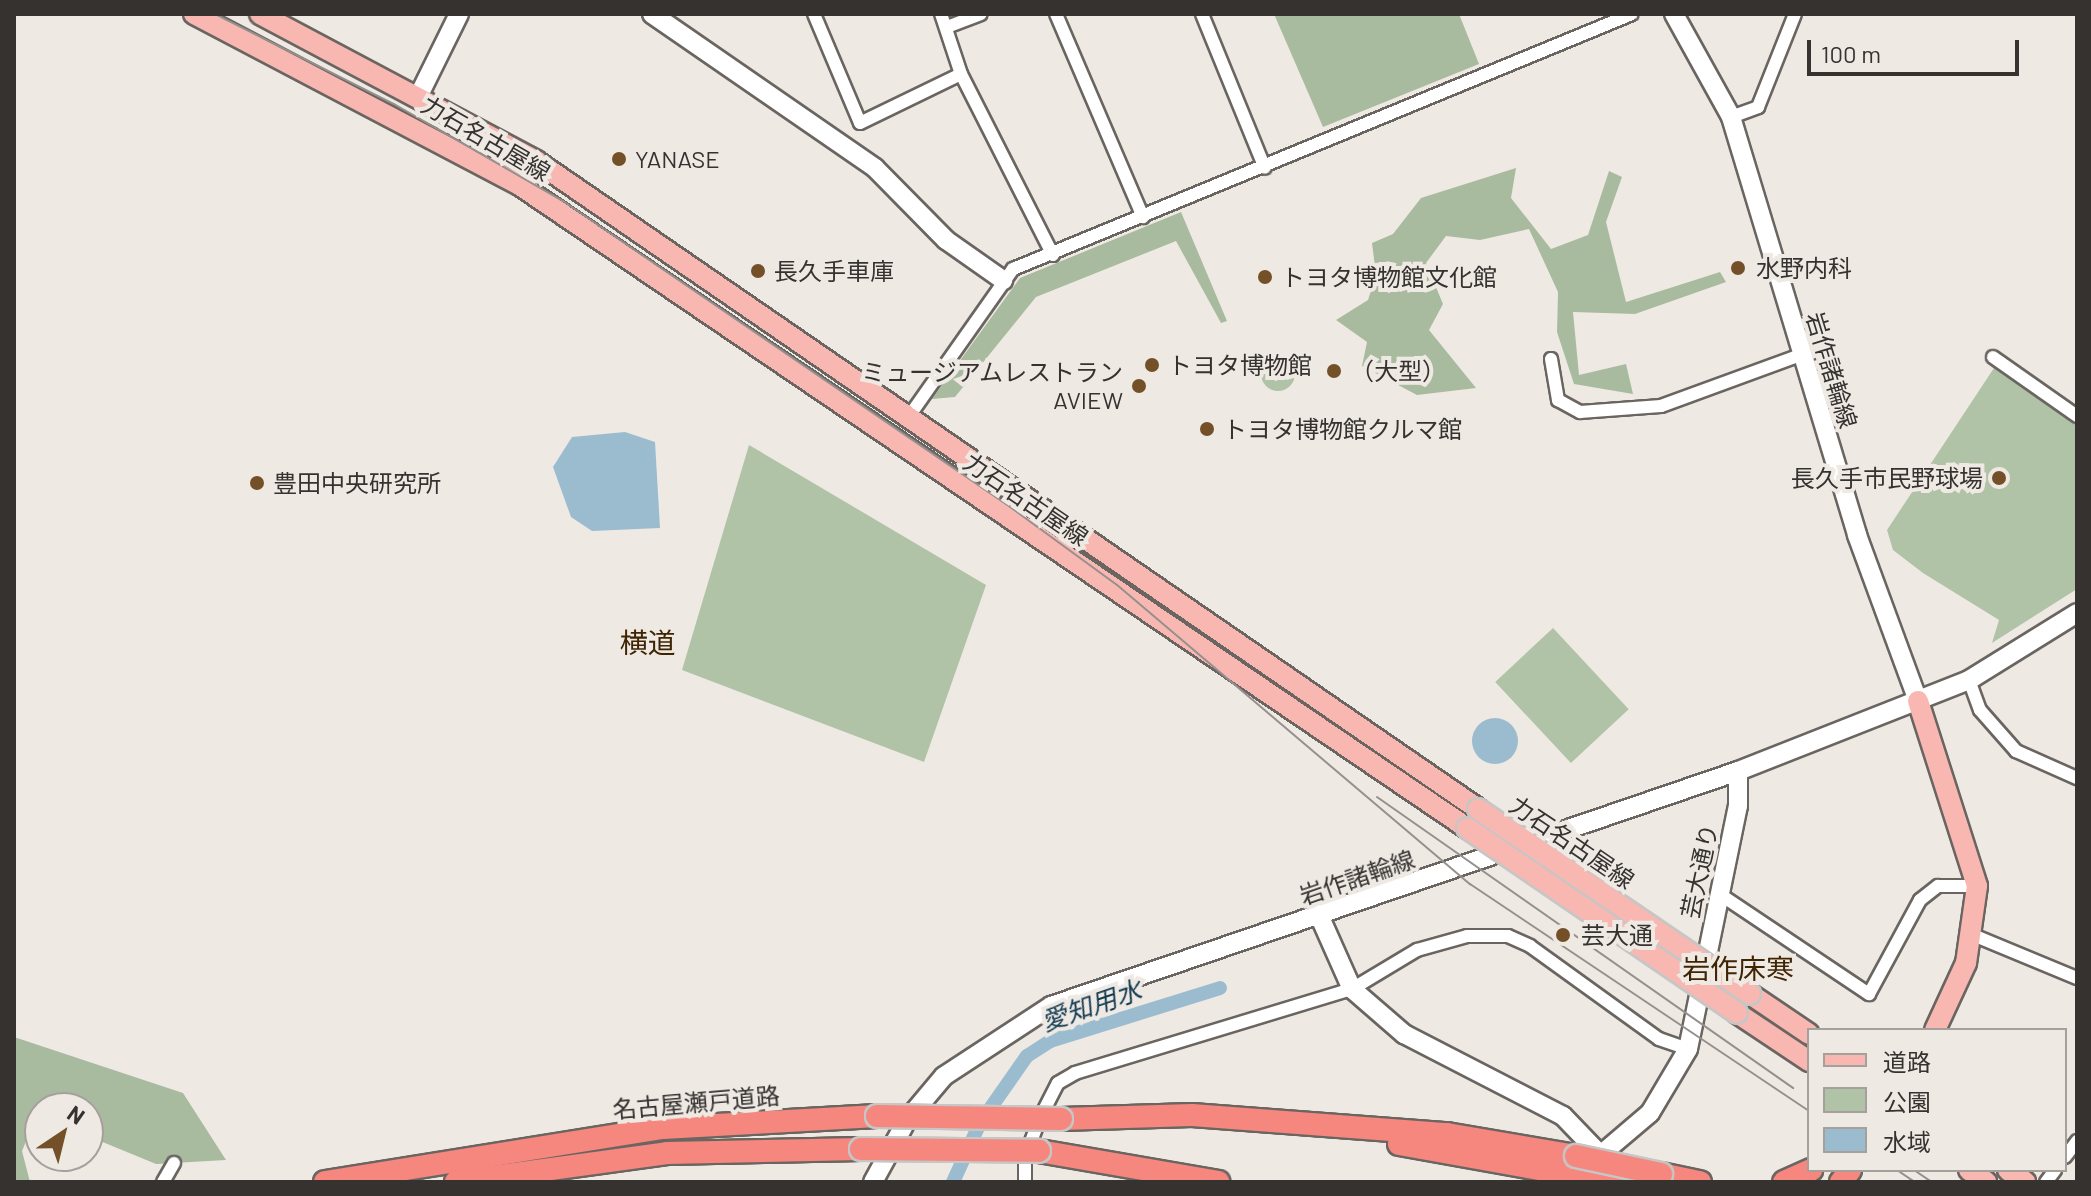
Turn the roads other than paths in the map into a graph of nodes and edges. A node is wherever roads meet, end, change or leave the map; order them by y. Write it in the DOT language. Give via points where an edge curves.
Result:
graph roads {
  1 [pos="194,14"];
  2 [pos="260,14"];
  3 [pos="459,14"];
  4 [pos="652,14"];
  5 [pos="814,14"];
  6 [pos="941,14"];
  7 [pos="981,14"];
  8 [pos="1056,14"];
  9 [pos="1202,14"];
  10 [pos="1632,14"];
  11 [pos="1674,14"];
  12 [pos="1795,14"];
  13 [pos="947,27"];
  14 [pos="961,74"];
  15 [pos="420,93"];
  16 [pos="1731,117"];
  17 [pos="1265,168"];
  18 [pos="1143,217"];
  19 [pos="1053,255"];
  20 [pos="1003,280"];
  21 [pos="1803,354"];
  22 [pos="1993,357"];
  23 [pos="1551,359"];
  24 [pos="910,415"];
  25 [pos="2077,416"];
  26 [pos="2077,613"];
  27 [pos="1969,680"];
  28 [pos="1918,701"];
  29 [pos="1406,759"];
  30 [pos="1738,771"];
  31 [pos="1393,776"];
  32 [pos="2077,778"];
  33 [pos="1977,886"];
  34 [pos="1718,893"];
  35 [pos="1319,915"];
  36 [pos="1973,935"];
  37 [pos="2077,978"];
  38 [pos="1352,989"];
  39 [pos="1936,1028"];
  40 [pos="1807,1033"];
  41 [pos="1688,1049"];
  42 [pos="1807,1060"];
  43 [pos="1283,1125"];
  44 [pos="1604,1152"];
  45 [pos="174,1163"];
  46 [pos="1807,1172"];
  47 [pos="163,1182"];
  48 [pos="325,1182"];
  49 [pos="456,1182"];
  50 [pos="873,1182"];
  51 [pos="1025,1182"];
  52 [pos="1218,1182"];
  53 [pos="1613,1182"];
  54 [pos="1622,1182"];
  55 [pos="1700,1182"];
  56 [pos="1784,1182"];
  1 -- 31 [label="main road, 力石名古屋線" via="521,186"];
  2 -- 15 [label="main road, 力石名古屋線"];
  3 -- 15 [label="main road"];
  4 -- 20 [label="main road" via="875,168 946,240"];
  5 -- 14 [label="street" via="860,123"];
  6 -- 13 [label="street"];
  7 -- 13 [label="street"];
  8 -- 18 [label="street"];
  9 -- 17 [label="street"];
  10 -- 17 [label="street"];
  11 -- 16 [label="main road, 岩作諸輪線"];
  12 -- 16 [label="street" via="1758,107"];
  13 -- 14 [label="street"];
  14 -- 19 [label="street"];
  15 -- 24 [label="main road, 力石名古屋線" via="548,169"];
  16 -- 21 [label="main road, 岩作諸輪線"];
  17 -- 18 [label="street"];
  18 -- 19 [label="street"];
  19 -- 20 [label="street"];
  20 -- 24 [label="street"];
  21 -- 23 [label="street" via="1661,406 1580,412 1558,400"];
  21 -- 28 [label="main road, 岩作諸輪線" via="1857,535"];
  22 -- 25 [label="street"];
  24 -- 29 [label="main road, 力石名古屋線"];
  26 -- 27 [label="main road, 岩作諸輪線"];
  27 -- 28 [label="main road, 岩作諸輪線"];
  27 -- 32 [label="street" via="1980,710 2016,751"];
  28 -- 30 [label="main road, 岩作諸輪線"];
  28 -- 33 [label="main road"];
  29 -- 31 [label="street"];
  29 -- 40 [label="main road, 力石名古屋線, bridge"];
  30 -- 34 [label="main road, 芸大通り" via="1738,806"];
  30 -- 35 [label="main road, 岩作諸輪線"];
  31 -- 42 [label="main road, 力石名古屋線, bridge"];
  33 -- 34 [label="street" via="1938,886 1920,900 1869,994"];
  33 -- 36 [label="main road"];
  34 -- 41 [label="main road, 芸大通り"];
  35 -- 38 [label="main road"];
  35 -- 50 [label="main road, 岩作諸輪線" via="1051,1006 988,1043 944,1076 907,1120"];
  36 -- 37 [label="street"];
  36 -- 39 [label="main road"];
  38 -- 41 [label="street" via="1441,942 1508,936 1659,1039"];
  38 -- 44 [label="main road" via="1404,1034 1563,1116"];
  38 -- 51 [label="street" via="1066,1078 1029,1144"];
  41 -- 44 [label="main road, 芸大通り" via="1650,1113"];
  43 -- 48 [label="highway, 名古屋瀬戸道路, bridge" via="1192,1115 1068,1120 877,1116 663,1128"];
  43 -- 53 [label="highway"];
  43 -- 55 [label="highway, bridge" via="1447,1134"];
  44 -- 54 [label="main road"];
  45 -- 47 [label="street"];
  46 -- 56 [label="highway"];
  49 -- 52 [label="highway, 名古屋瀬戸道路, bridge" via="667,1153 861,1149 1073,1154"];
}
